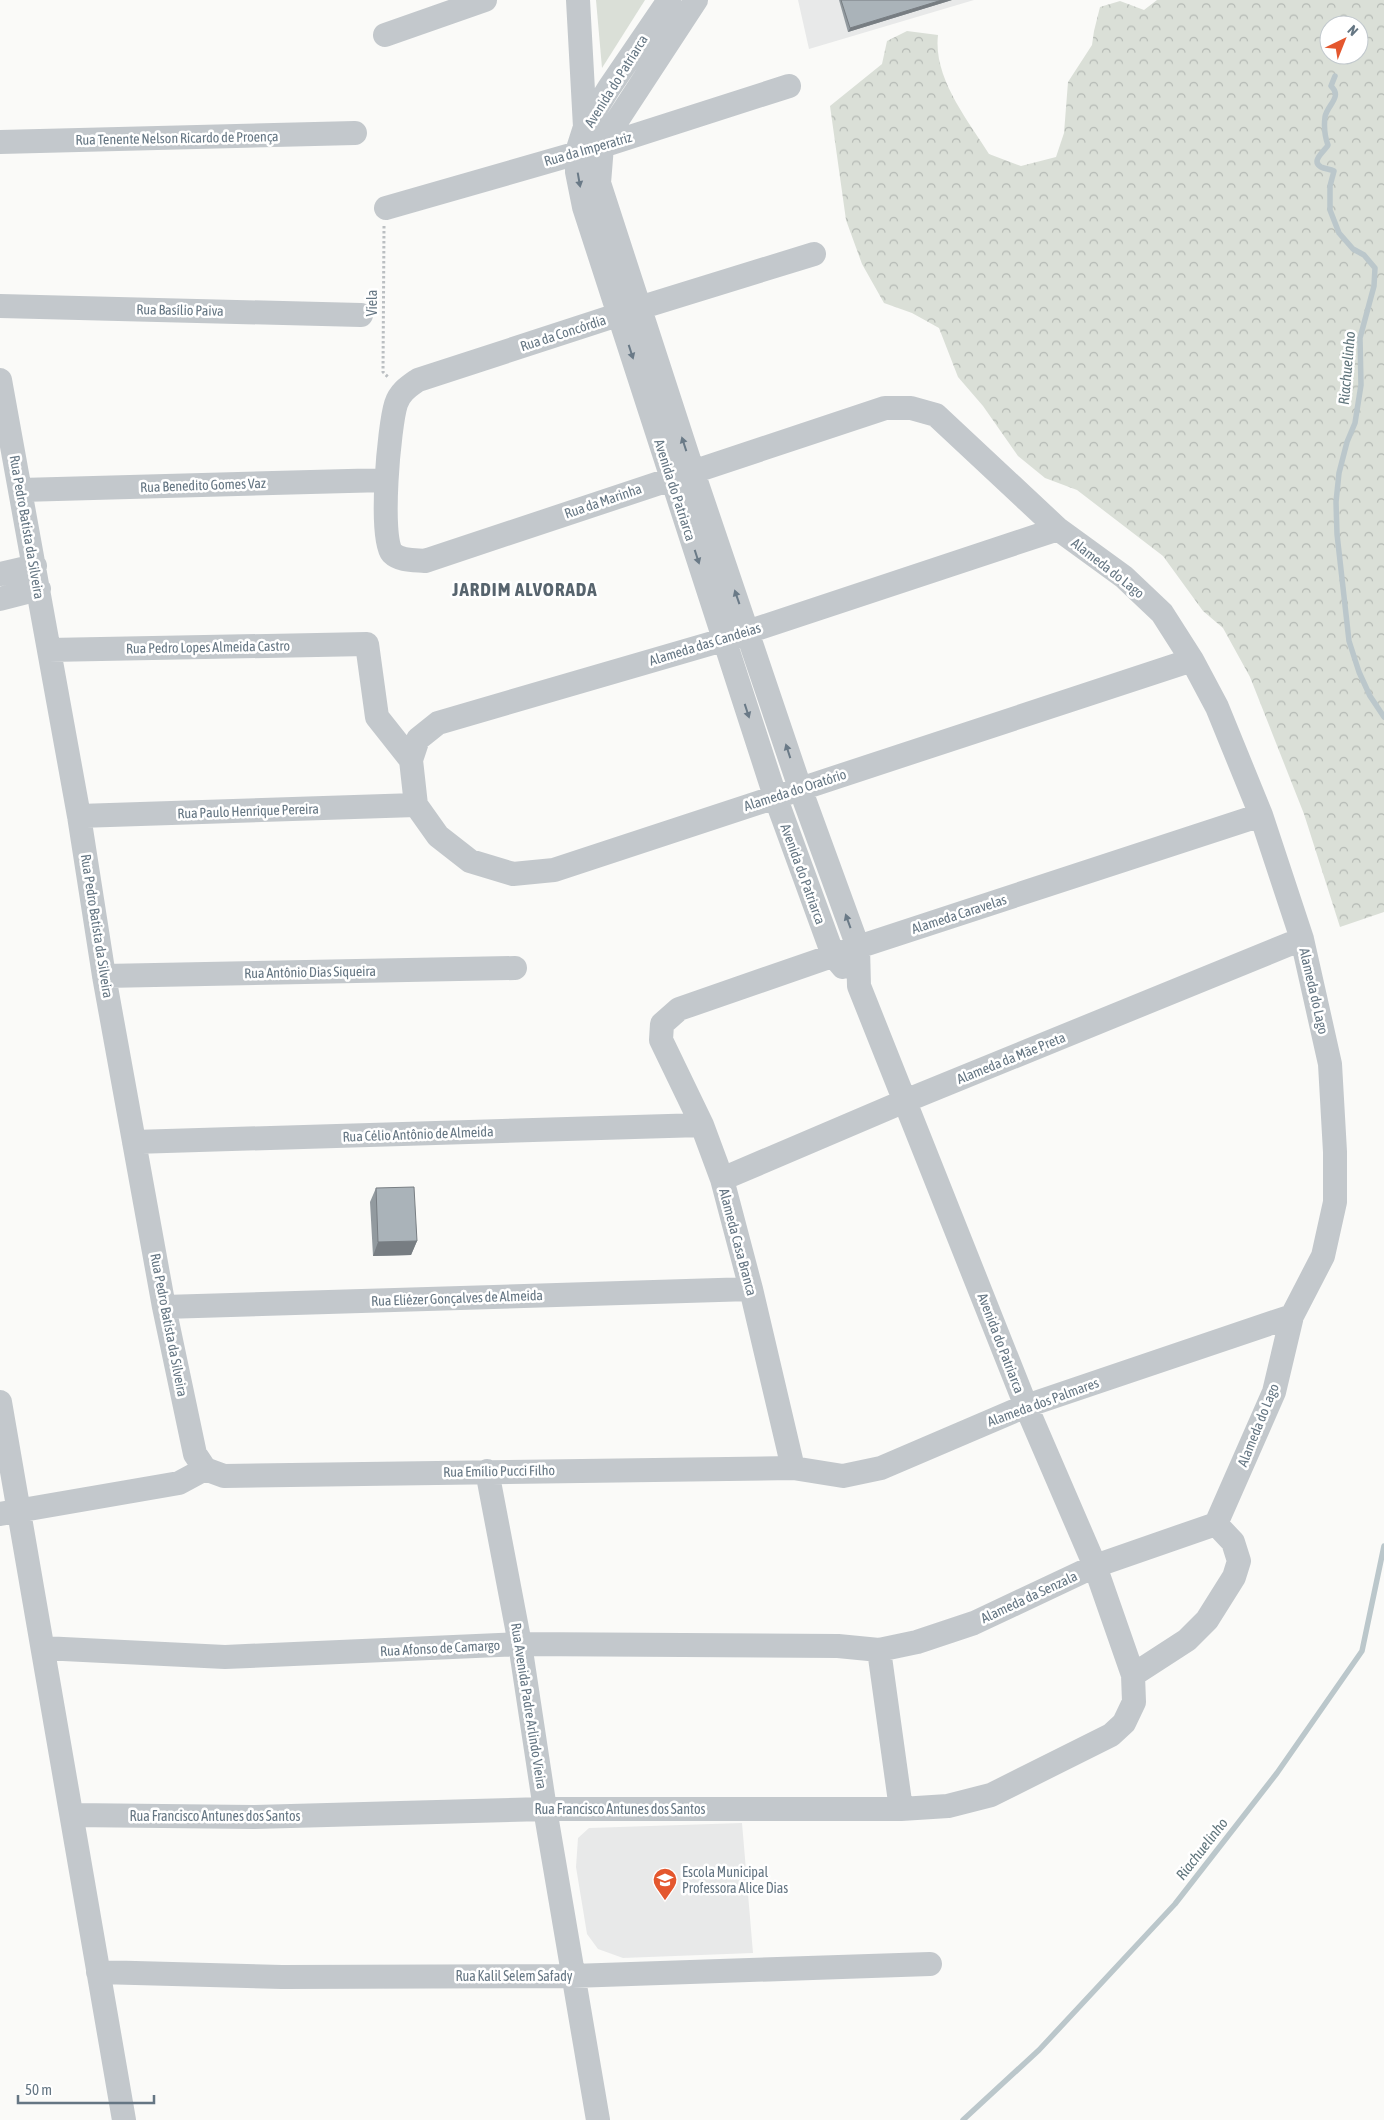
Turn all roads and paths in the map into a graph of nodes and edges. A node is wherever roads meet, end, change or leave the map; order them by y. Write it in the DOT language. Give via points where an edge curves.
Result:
graph roads {
  1 [pos="485,0"];
  2 [pos="578,0"];
  3 [pos="668,0"];
  4 [pos="696,0"];
  5 [pos="385,35"];
  6 [pos="789,86"];
  7 [pos="355,134"];
  8 [pos="598,136"];
  9 [pos="0,142"];
  10 [pos="577,152"];
  11 [pos="386,208"];
  12 [pos="814,254"];
  13 [pos="0,306"];
  14 [pos="629,311"];
  15 [pos="361,315"];
  16 [pos="0,380"];
  17 [pos="402,391"];
  18 [pos="885,408"];
  19 [pos="682,475"];
  20 [pos="386,480"];
  21 [pos="21,490"];
  22 [pos="1058,529"];
  23 [pos="34,566"];
  24 [pos="0,574"];
  25 [pos="39,589"];
  26 [pos="0,599"];
  27 [pos="748,631"];
  28 [pos="723,640"];
  29 [pos="49,650"];
  30 [pos="1192,660"];
  31 [pos="411,760"];
  32 [pos="800,788"];
  33 [pos="775,796"];
  34 [pos="416,805"];
  35 [pos="1261,815"];
  36 [pos="79,816"];
  37 [pos="1302,939"];
  38 [pos="858,947"];
  39 [pos="833,956"];
  40 [pos="515,968"];
  41 [pos="104,976"];
  42 [pos="859,986"];
  43 [pos="662,1024"];
  44 [pos="905,1101"];
  45 [pos="702,1125"];
  46 [pos="134,1142"];
  47 [pos="722,1179"];
  48 [pos="751,1289"];
  49 [pos="164,1307"];
  50 [pos="1292,1316"];
  51 [pos="0,1402"];
  52 [pos="1026,1406"];
  53 [pos="793,1468"];
  54 [pos="205,1469"];
  55 [pos="487,1471"];
  56 [pos="10,1513"];
  57 [pos="1216,1524"];
  58 [pos="1095,1566"];
  59 [pos="520,1644"];
  60 [pos="838,1646"];
  61 [pos="43,1648"];
  62 [pos="879,1650"];
  63 [pos="1133,1675"];
  64 [pos="1134,1702"];
  65 [pos="901,1809"];
  66 [pos="545,1810"];
  67 [pos="72,1815"];
  68 [pos="930,1964"];
  69 [pos="98,1972"];
  70 [pos="572,1976"];
  71 [pos="124,2120"];
  72 [pos="598,2120"];
  1 -- 5 [label="street"];
  2 -- 8 [label="street"];
  3 -- 8 [label="street, Avenida do Patriarca"];
  4 -- 8 [label="street, Avenida do Patriarca"];
  6 -- 8 [label="street, Rua da Imperatriz"];
  7 -- 9 [label="street, Rua Tenente Nelson Ricardo de Proença"];
  8 -- 10 [label="street, Rua da Imperatriz"];
  8 -- 14 [label="street, Avenida do Patriarca" via="599,183"];
  10 -- 11 [label="street, Rua da Imperatriz"];
  10 -- 14 [label="street, Avenida do Patriarca, one-way" via="577,172 584,207"];
  11 -- 17 [label="path, Viela" via="384,372"];
  12 -- 14 [label="street, Rua da Concórdia"];
  13 -- 15 [label="street, Rua Basílio Paiva"];
  14 -- 17 [label="street, Rua da Concórdia" via="418,380"];
  14 -- 19 [label="street, Avenida do Patriarca"];
  16 -- 21 [label="street, Rua Pedro Batista da Silveira"];
  17 -- 20 [label="street" via="395,405"];
  18 -- 19 [label="street, Rua da Marinha"];
  18 -- 22 [label="street, Alameda do Lago" via="911,408 936,415"];
  19 -- 20 [label="street, Rua da Marinha" via="425,561 402,559 392,553 387,543"];
  27 -- 19 [label="street, Avenida do Patriarca, one-way"];
  19 -- 28 [label="street, Avenida do Patriarca, one-way"];
  20 -- 21 [label="street, Rua Benedito Gomes Vaz"];
  21 -- 23 [label="street, Rua Pedro Batista da Silveira"];
  22 -- 27 [label="street, Alameda das Candeias"];
  22 -- 30 [label="street, Alameda do Lago" via="1124,577 1162,613"];
  23 -- 24 [label="street"];
  23 -- 25 [label="street, Rua Pedro Batista da Silveira"];
  25 -- 26 [label="street"];
  25 -- 29 [label="street, Rua Pedro Batista da Silveira"];
  27 -- 28 [label="street, Alameda das Candeias"];
  32 -- 27 [label="street, Avenida do Patriarca, one-way"];
  28 -- 31 [label="street, Alameda das Candeias" via="438,723 418,739"];
  28 -- 33 [label="street, Avenida do Patriarca, one-way"];
  29 -- 31 [label="street, Rua Pedro Lopes Almeida Castro" via="367,644 377,717"];
  29 -- 36 [label="street, Rua Pedro Batista da Silveira"];
  30 -- 32 [label="street, Alameda do Oratório"];
  30 -- 35 [label="street, Alameda do Lago" via="1217,707"];
  31 -- 34 [label="street, Alameda das Candeias"];
  32 -- 33 [label="street, Alameda do Oratório"];
  38 -- 32 [label="street, Avenida do Patriarca, one-way"];
  33 -- 34 [label="street, Alameda do Oratório" via="554,870 513,874 470,861 438,836"];
  33 -- 39 [label="street, Avenida do Patriarca"];
  34 -- 36 [label="street, Rua Paulo Henrique Pereira"];
  35 -- 37 [label="street, Alameda do Lago"];
  35 -- 38 [label="street, Alameda Caravelas"];
  36 -- 41 [label="street, Rua Pedro Batista da Silveira"];
  37 -- 44 [label="street, Alameda da Mãe Preta"];
  37 -- 50 [label="street, Alameda do Lago" via="1330,1064 1335,1202 1323,1256"];
  38 -- 39 [label="street, Alameda Caravelas"];
  38 -- 42 [label="street, Avenida do Patriarca"];
  39 -- 42 [label="street, Avenida do Patriarca"];
  39 -- 43 [label="street, Alameda Caravelas" via="679,1009"];
  40 -- 41 [label="street, Rua Antônio Dias Siqueira"];
  41 -- 46 [label="street, Rua Pedro Batista da Silveira"];
  42 -- 44 [label="street, Avenida do Patriarca"];
  43 -- 45 [label="street, Alameda Casa Branca" via="661,1040"];
  44 -- 47 [label="street, Alameda da Mãe Preta"];
  44 -- 52 [label="street, Avenida do Patriarca"];
  45 -- 46 [label="street, Rua Célio Antônio de Almeida"];
  45 -- 47 [label="street, Alameda Casa Branca"];
  46 -- 49 [label="street, Rua Pedro Batista da Silveira"];
  47 -- 48 [label="street, Alameda Casa Branca"];
  48 -- 49 [label="street, Rua Eliézer Gonçalves de Almeida"];
  48 -- 53 [label="street, Alameda Casa Branca"];
  49 -- 54 [label="street, Rua Pedro Batista da Silveira" via="195,1454"];
  50 -- 52 [label="street, Alameda dos Palmares"];
  50 -- 57 [label="street, Alameda do Lago" via="1274,1392"];
  51 -- 56 [label="street"];
  52 -- 53 [label="street, Alameda dos Palmares" via="881,1468 843,1476"];
  52 -- 58 [label="street, Avenida do Patriarca"];
  53 -- 55 [label="street, Rua Emílio Pucci Filho"];
  54 -- 55 [label="street, Rua Emílio Pucci Filho" via="224,1476"];
  54 -- 56 [label="street" via="179,1483"];
  55 -- 59 [label="street, Rua Avenida Padre Arlindo Vieira"];
  56 -- 61 [label="street"];
  57 -- 58 [label="street, Alameda da Senzala"];
  57 -- 63 [label="street" via="1233,1542 1239,1561 1234,1577 1207,1620 1187,1640"];
  58 -- 62 [label="street, Alameda da Senzala" via="974,1623 917,1642"];
  58 -- 63 [label="street, Avenida do Patriarca"];
  59 -- 60 [label="street, Rua Afonso de Camargo"];
  59 -- 61 [label="street, Rua Afonso de Camargo" via="225,1658"];
  59 -- 66 [label="street, Rua Avenida Padre Arlindo Vieira"];
  60 -- 62 [label="street, Alameda da Senzala"];
  61 -- 67 [label="street"];
  62 -- 65 [label="street"];
  63 -- 64 [label="street, Avenida do Patriarca"];
  64 -- 65 [label="street, Rua Francisco Antunes dos Santos" via="1124,1723 1111,1735 991,1795 948,1806"];
  65 -- 66 [label="street, Rua Francisco Antunes dos Santos"];
  66 -- 67 [label="street, Rua Francisco Antunes dos Santos" via="254,1817"];
  66 -- 70 [label="street, Rua Avenida Padre Arlindo Vieira"];
  67 -- 69 [label="street"];
  68 -- 70 [label="street, Rua Kalil Selem Safady"];
  69 -- 70 [label="street, Rua Kalil Selem Safady"];
  69 -- 71 [label="street"];
  70 -- 72 [label="street, Rua Avenida Padre Arlindo Vieira"];
}
